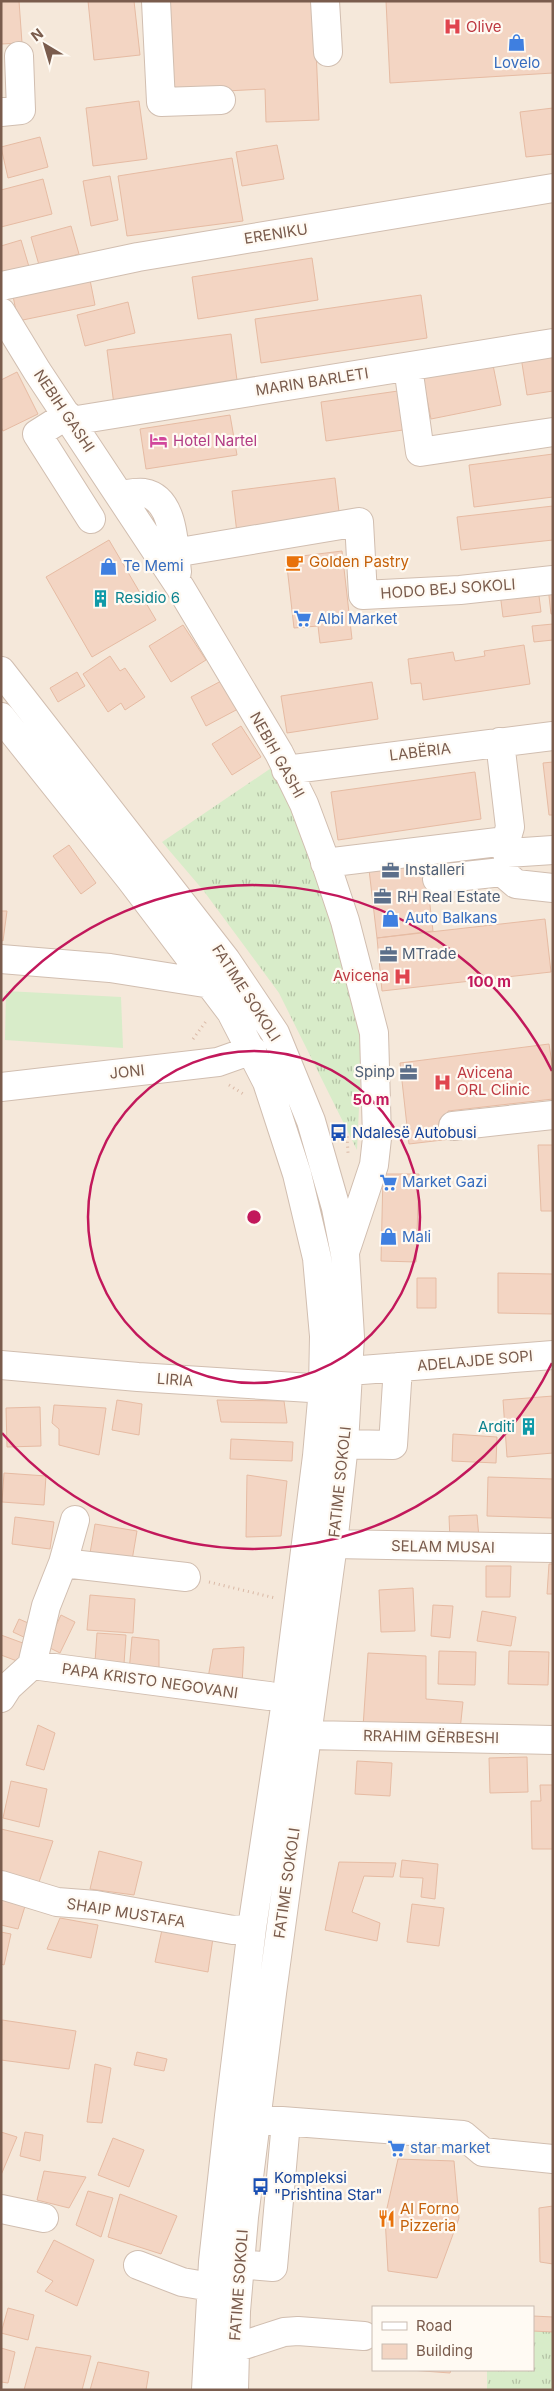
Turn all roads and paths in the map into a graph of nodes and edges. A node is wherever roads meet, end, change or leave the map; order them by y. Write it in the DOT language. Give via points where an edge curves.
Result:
graph roads {
  1 [pos="156,1"];
  2 [pos="325,1"];
  3 [pos="328,52"];
  4 [pos="19,56"];
  5 [pos="221,100"];
  6 [pos="1,112"];
  7 [pos="553,188"];
  8 [pos="1,286"];
  9 [pos="1,312"];
  10 [pos="553,343"];
  11 [pos="408,367"];
  12 [pos="69,418"];
  13 [pos="553,432"];
  14 [pos="120,496"];
  15 [pos="91,520"];
  16 [pos="174,553"];
  17 [pos="553,580"];
  18 [pos="180,587"];
  19 [pos="1,671"];
  20 [pos="1,717"];
  21 [pos="553,736"];
  22 [pos="500,742"];
  23 [pos="14,750"];
  24 [pos="286,770"];
  25 [pos="553,850"];
  26 [pos="506,854"];
  27 [pos="325,863"];
  28 [pos="437,879"];
  29 [pos="553,888"];
  30 [pos="1,959"];
  31 [pos="211,984"];
  32 [pos="252,1050"];
  33 [pos="225,1083"];
  34 [pos="1,1087"];
  35 [pos="302,1095"];
  36 [pos="263,1103"];
  37 [pos="553,1115"];
  38 [pos="338,1122"];
  39 [pos="453,1126"];
  40 [pos="348,1161"];
  41 [pos="345,1254"];
  42 [pos="553,1355"];
  43 [pos="1,1365"];
  44 [pos="398,1367"];
  45 [pos="340,1384"];
  46 [pos="344,1444"];
  47 [pos="76,1520"];
  48 [pos="334,1544"];
  49 [pos="553,1548"];
  50 [pos="63,1563"];
  51 [pos="186,1577"];
  52 [pos="282,1600"];
  53 [pos="32,1665"];
  54 [pos="269,1696"];
  55 [pos="1,1698"];
  56 [pos="308,1734"];
  57 [pos="553,1740"];
  58 [pos="1,1885"];
  59 [pos="252,1928"];
  60 [pos="256,2118"];
  61 [pos="286,2122"];
  62 [pos="553,2159"];
  63 [pos="1,2209"];
  64 [pos="44,2218"];
  65 [pos="239,2264"];
  66 [pos="138,2265"];
  67 [pos="211,2287"];
  68 [pos="364,2336"];
  69 [pos="234,2348"];
  70 [pos="206,2390"];
  71 [pos="234,2390"];
  1 -- 5 [label="street" via="161,102"];
  2 -- 3 [label="street"];
  4 -- 6 [label="street" via="21,110"];
  7 -- 8 [label="street, ERENIKU" via="138,257"];
  9 -- 12 [label="street, NEBIH GASHI"];
  10 -- 11 [label="street, MARIN BARLETI"];
  11 -- 12 [label="street, MARIN BARLETI"];
  11 -- 13 [label="street" via="420,452"];
  12 -- 14 [label="street, NEBIH GASHI"];
  12 -- 15 [label="street" via="37,434"];
  14 -- 16 [label="street" via="146,493 157,498 169,519"];
  14 -- 18 [label="street, NEBIH GASHI"];
  16 -- 17 [label="street, HODO BEJ SOKOLI" via="359,522 363,595 460,590"];
  16 -- 18 [label="street"];
  18 -- 24 [label="street, NEBIH GASHI"];
  19 -- 35 [label="street, FATIME SOKOLI" via="226,960 275,1032"];
  20 -- 23 [label="street, FATIME SOKOLI"];
  21 -- 22 [label="street, LABËRIA"];
  22 -- 24 [label="street, LABËRIA"];
  22 -- 27 [label="street" via="510,827 506,841"];
  23 -- 31 [label="street, FATIME SOKOLI"];
  24 -- 27 [label="street, NEBIH GASHI" via="304,804"];
  25 -- 26 [label="street"];
  27 -- 41 [label="street, NEBIH GASHI" via="374,1033 378,1138 374,1165"];
  28 -- 29 [label="street" via="502,872 516,884"];
  30 -- 31 [label="street" via="110,968"];
  31 -- 32 [label="street, FATIME SOKOLI"];
  32 -- 34 [label="street, JONI" via="218,1062"];
  32 -- 36 [label="street, FATIME SOKOLI"];
  33 -- 36 [label="path"];
  35 -- 36 [label="street"];
  35 -- 41 [label="street, FATIME SOKOLI" via="336,1208"];
  36 -- 45 [label="street, FATIME SOKOLI" via="299,1183 317,1258 324,1336"];
  37 -- 39 [label="street"];
  38 -- 40 [label="path" via="347,1137"];
  41 -- 45 [label="street, FATIME SOKOLI" via="349,1295"];
  42 -- 44 [label="street, ADELAJDE SOPI"];
  43 -- 45 [label="street, LIRIA" via="138,1377"];
  44 -- 45 [label="street, ADELAJDE SOPI"];
  44 -- 46 [label="street, ADELAJDE SOPI" via="393,1445"];
  45 -- 46 [label="street, FATIME SOKOLI"];
  45 -- 59 [label="street, FATIME SOKOLI" via="297,1618"];
  46 -- 48 [label="street, FATIME SOKOLI"];
  47 -- 50 [label="street"];
  48 -- 49 [label="street, SELAM MUSAI"];
  48 -- 56 [label="street, FATIME SOKOLI"];
  50 -- 51 [label="street"];
  50 -- 53 [label="street" via="46,1606"];
  51 -- 52 [label="path"];
  53 -- 54 [label="street, PAPA KRISTO NEGOVANI"];
  53 -- 55 [label="street"];
  56 -- 57 [label="street, RRAHIM GËRBESHI"];
  56 -- 60 [label="street, FATIME SOKOLI"];
  58 -- 59 [label="street, SHAIP MUSTAFA" via="57,1902 96,1905 233,1930"];
  59 -- 67 [label="street, FATIME SOKOLI"];
  60 -- 61 [label="street"];
  60 -- 65 [label="street, FATIME SOKOLI"];
  61 -- 62 [label="street" via="464,2135 483,2152"];
  61 -- 65 [label="street" via="273,2267"];
  63 -- 64 [label="street"];
  65 -- 69 [label="street, FATIME SOKOLI"];
  66 -- 67 [label="street" via="182,2282"];
  67 -- 70 [label="street, FATIME SOKOLI"];
  68 -- 69 [label="street" via="291,2332"];
  69 -- 71 [label="street, FATIME SOKOLI"];
}
